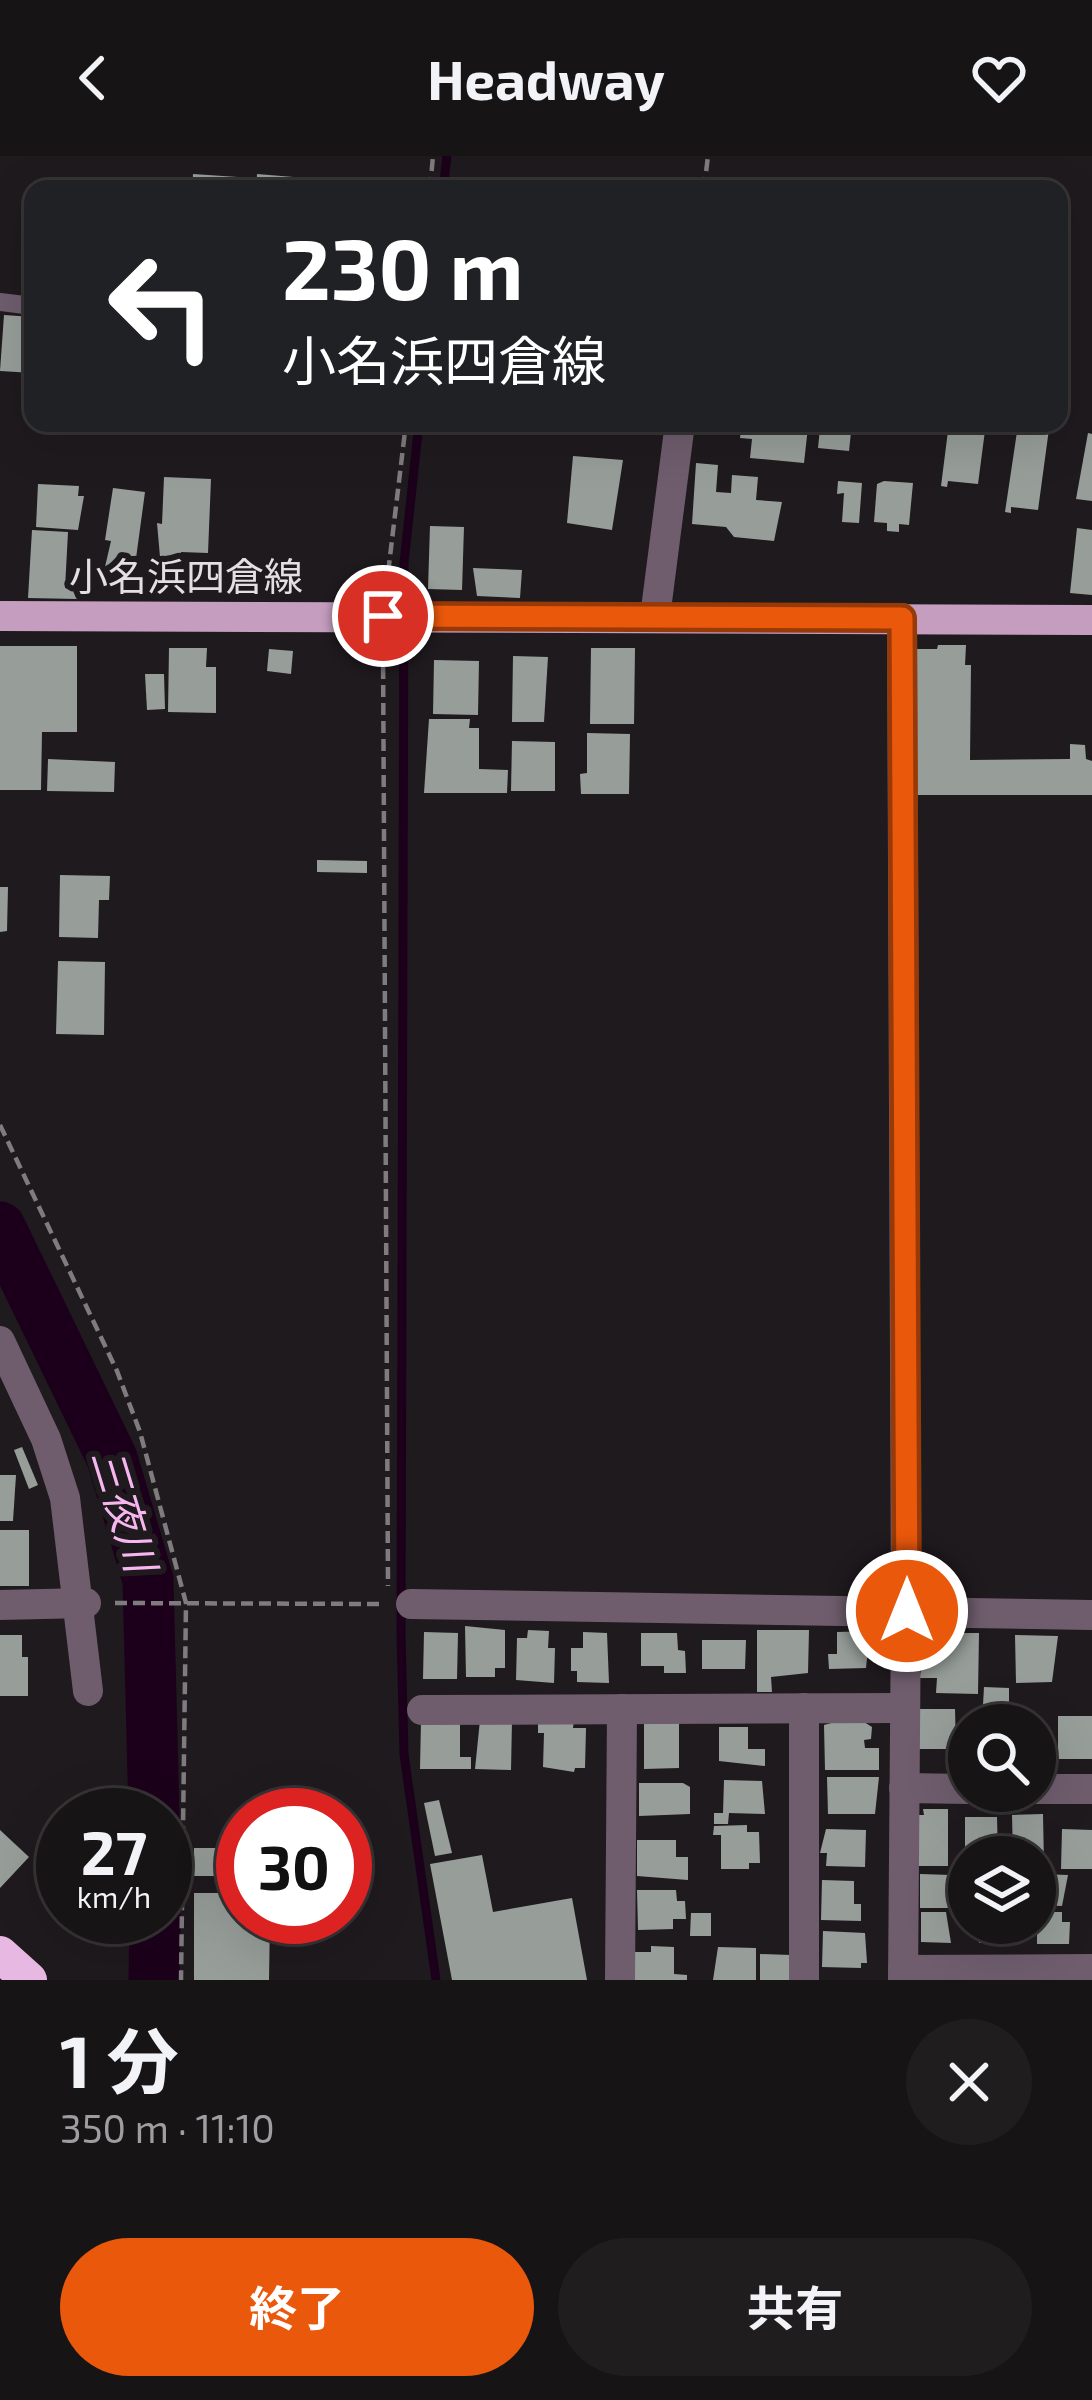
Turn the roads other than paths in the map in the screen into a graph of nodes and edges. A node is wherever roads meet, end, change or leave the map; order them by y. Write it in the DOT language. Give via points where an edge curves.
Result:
graph roads {
  1 [pos="679,432"];
  2 [pos="0,616"];
  3 [pos="655,617"];
  4 [pos="902,618"];
  5 [pos="1092,620"];
  6 [pos="0,1341"];
  7 [pos="82,1602"];
  8 [pos="397,1604"];
  9 [pos="0,1605"];
  10 [pos="907,1611"];
  11 [pos="1092,1615"];
  12 [pos="88,1691"];
  13 [pos="804,1708"];
  14 [pos="904,1708"];
  15 [pos="622,1709"];
  16 [pos="422,1710"];
  17 [pos="904,1788"];
  18 [pos="948,1789"];
  19 [pos="1056,1789"];
  20 [pos="1092,1789"];
  21 [pos="0,1954"];
  22 [pos="1092,1969"];
  23 [pos="903,1975"];
  24 [pos="28,1980"];
  25 [pos="620,1980"];
  26 [pos="804,1980"];
  1 -- 3 [label="street"];
  2 -- 3 [label="main road, 小名浜四倉線"];
  3 -- 4 [label="main road, 小名浜四倉線"];
  4 -- 5 [label="main road, 小名浜四倉線"];
  4 -- 10 [label="street"];
  6 -- 7 [label="street" via="65,1498"];
  7 -- 9 [label="street"];
  7 -- 12 [label="street"];
  8 -- 10 [label="street"];
  10 -- 11 [label="street"];
  10 -- 14 [label="street"];
  13 -- 14 [label="street"];
  13 -- 15 [label="street"];
  13 -- 26 [label="street"];
  14 -- 17 [label="street"];
  15 -- 16 [label="street"];
  15 -- 25 [label="street"];
  17 -- 18 [label="street"];
  17 -- 23 [label="street"];
  19 -- 20 [label="street"];
  21 -- 24 [label="highway"];
  22 -- 23 [label="street"];
}
